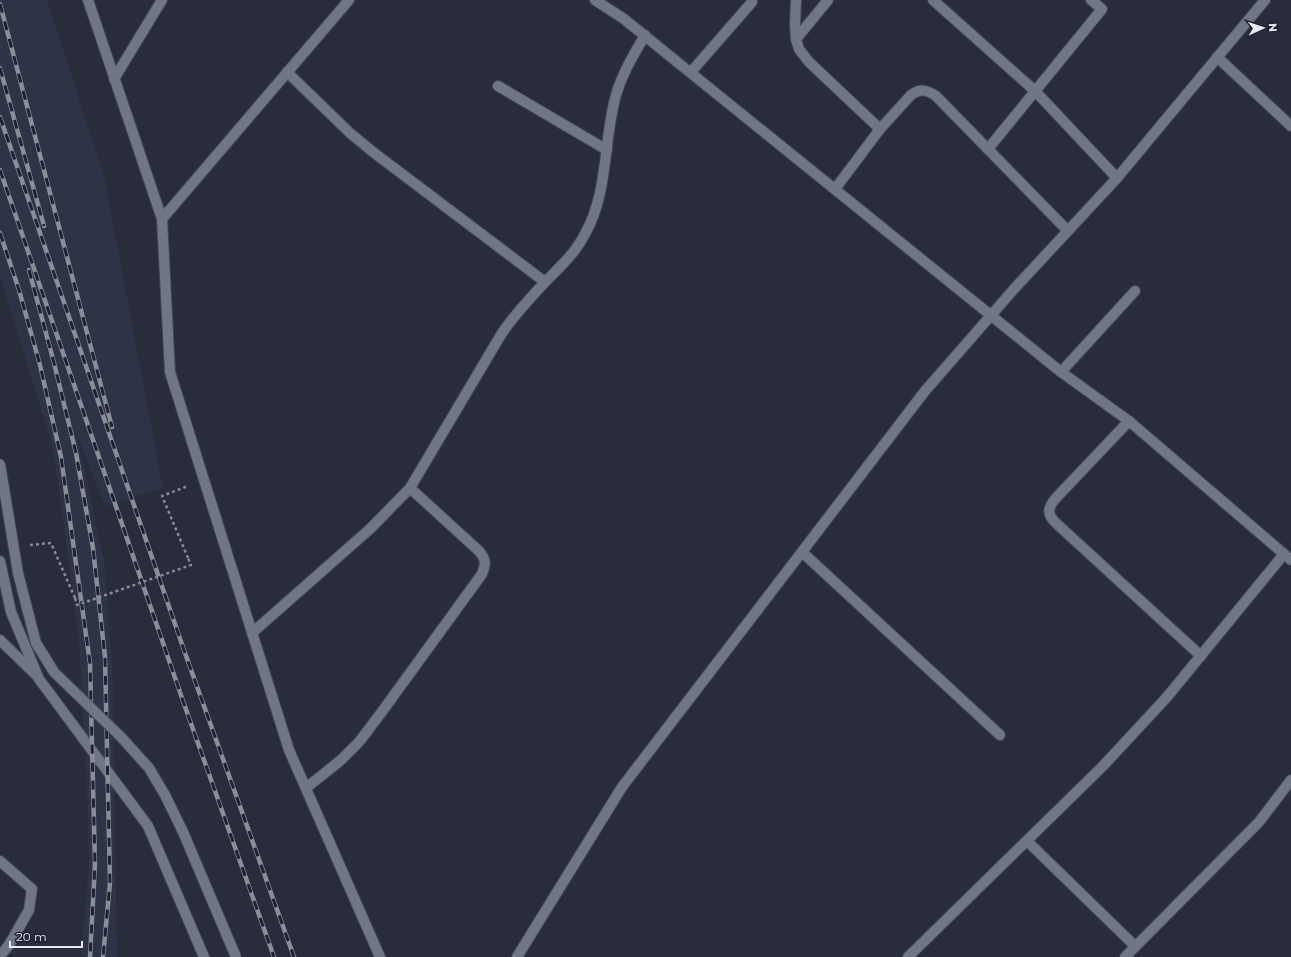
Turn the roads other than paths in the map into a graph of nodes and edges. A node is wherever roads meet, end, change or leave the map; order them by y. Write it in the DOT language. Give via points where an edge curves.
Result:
graph roads {
  1 [pos="88,0"];
  2 [pos="162,0"];
  3 [pos="349,0"];
  4 [pos="595,0"];
  5 [pos="796,0"];
  6 [pos="828,0"];
  7 [pos="932,0"];
  8 [pos="1091,0"];
  9 [pos="1265,0"];
  10 [pos="752,2"];
  11 [pos="645,35"];
  12 [pos="796,39"];
  13 [pos="1217,58"];
  14 [pos="287,72"];
  15 [pos="691,72"];
  16 [pos="114,79"];
  17 [pos="498,86"];
  18 [pos="1035,91"];
  19 [pos="1291,126"];
  20 [pos="880,129"];
  21 [pos="988,149"];
  22 [pos="607,150"];
  23 [pos="1117,178"];
  24 [pos="835,189"];
  25 [pos="162,219"];
  26 [pos="1068,231"];
  27 [pos="545,282"];
  28 [pos="1135,291"];
  29 [pos="990,316"];
  30 [pos="1061,372"];
  31 [pos="1129,421"];
  32 [pos="0,464"];
  33 [pos="410,488"];
  34 [pos="802,552"];
  35 [pos="1287,557"];
  36 [pos="0,561"];
  37 [pos="252,633"];
  38 [pos="0,640"];
  39 [pos="1201,656"];
  40 [pos="40,679"];
  41 [pos="1000,735"];
  42 [pos="1291,780"];
  43 [pos="306,788"];
  44 [pos="1027,841"];
  45 [pos="0,861"];
  46 [pos="1136,946"];
  47 [pos="0,956"];
  48 [pos="204,957"];
  49 [pos="236,957"];
  50 [pos="380,957"];
  51 [pos="517,957"];
  52 [pos="908,957"];
  53 [pos="1125,957"];
  1 -- 16 [label="street"];
  2 -- 16 [label="street"];
  3 -- 14 [label="street"];
  4 -- 11 [label="street"];
  5 -- 12 [label="street"];
  6 -- 12 [label="street"];
  7 -- 18 [label="street"];
  8 -- 18 [label="street" via="1102,9"];
  9 -- 13 [label="street"];
  10 -- 15 [label="street"];
  11 -- 15 [label="street"];
  11 -- 22 [label="street" via="616,95"];
  12 -- 20 [label="street" via="809,62"];
  13 -- 19 [label="street"];
  13 -- 23 [label="street"];
  14 -- 25 [label="street"];
  14 -- 27 [label="street" via="367,147"];
  15 -- 24 [label="street"];
  16 -- 25 [label="street"];
  17 -- 22 [label="street"];
  18 -- 21 [label="street"];
  18 -- 23 [label="street"];
  20 -- 21 [label="street" via="911,95 924,90 936,96"];
  20 -- 24 [label="street"];
  21 -- 26 [label="street"];
  22 -- 27 [label="street" via="596,209 586,233 572,254"];
  23 -- 26 [label="street"];
  24 -- 29 [label="street"];
  25 -- 37 [label="street" via="170,372"];
  26 -- 29 [label="street"];
  27 -- 33 [label="street" via="502,333"];
  28 -- 30 [label="street"];
  29 -- 30 [label="street"];
  29 -- 34 [label="street" via="925,391"];
  30 -- 31 [label="street"];
  31 -- 35 [label="street"];
  31 -- 39 [label="street" via="1055,499 1049,515"];
  32 -- 49 [label="street, bridge" via="18,573 36,643 54,672 122,737 153,775 183,832"];
  33 -- 37 [label="street" via="371,528"];
  33 -- 43 [label="street" via="479,551 486,562 485,568 359,742"];
  34 -- 41 [label="street"];
  34 -- 51 [label="street" via="622,786"];
  35 -- 39 [label="street"];
  36 -- 40 [label="street" via="11,612"];
  37 -- 43 [label="street" via="289,750"];
  38 -- 40 [label="street"];
  39 -- 44 [label="street" via="1168,697 1108,761"];
  40 -- 48 [label="street" via="148,826"];
  42 -- 46 [label="street" via="1259,822"];
  43 -- 50 [label="street"];
  44 -- 46 [label="street"];
  44 -- 52 [label="street"];
  45 -- 47 [label="street" via="32,889 29,910"];
  46 -- 53 [label="street"];
}
